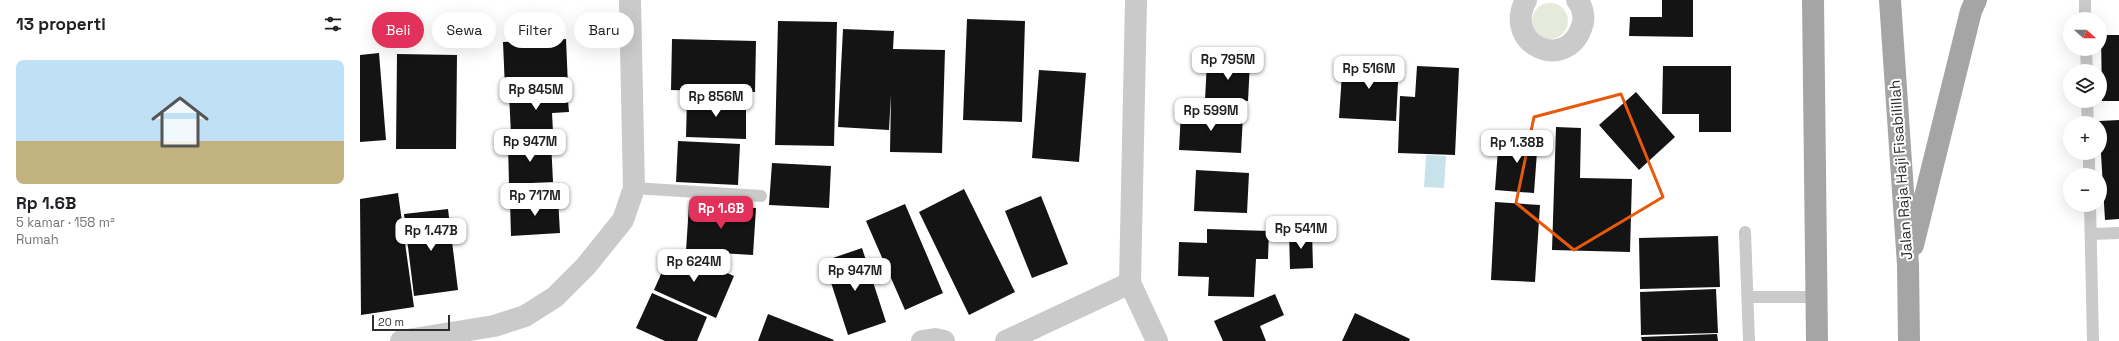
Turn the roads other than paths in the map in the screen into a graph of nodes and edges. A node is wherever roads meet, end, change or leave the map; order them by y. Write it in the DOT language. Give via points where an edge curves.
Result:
graph roads {
  1 [pos="630,0"];
  2 [pos="1136,0"];
  3 [pos="1526,0"];
  4 [pos="1577,0"];
  5 [pos="1813,0"];
  6 [pos="1890,0"];
  7 [pos="1976,0"];
  8 [pos="2085,0"];
  9 [pos="2085,12"];
  10 [pos="634,188"];
  11 [pos="762,196"];
  12 [pos="2090,212"];
  13 [pos="1745,232"];
  14 [pos="2119,233"];
  15 [pos="2091,234"];
  16 [pos="1908,265"];
  17 [pos="1130,284"];
  18 [pos="1748,297"];
  19 [pos="1815,297"];
  20 [pos="401,341"];
  21 [pos="922,341"];
  22 [pos="944,341"];
  23 [pos="1006,341"];
  24 [pos="1157,341"];
  25 [pos="1749,341"];
  26 [pos="1817,341"];
  27 [pos="1909,341"];
  28 [pos="2093,341"];
  1 -- 10 [label="street"];
  2 -- 17 [label="street"];
  3 -- 4 [label="street" via="1520,17 1525,37 1542,50 1554,51 1564,48 1580,34 1583,12"];
  5 -- 19 [label="main road"];
  6 -- 16 [label="main road, Jalan Raja Haji Fisabilillah"];
  7 -- 16 [label="main road"];
  8 -- 9 [label="lane"];
  10 -- 11 [label="lane"];
  10 -- 20 [label="street" via="623,220 586,266 555,297 525,316 494,326"];
  12 -- 15 [label="lane"];
  13 -- 18 [label="lane"];
  14 -- 15 [label="lane"];
  15 -- 28 [label="lane"];
  16 -- 27 [label="main road, Jalan Raja Haji Fisabilillah"];
  17 -- 23 [label="street"];
  17 -- 24 [label="street"];
  18 -- 19 [label="lane"];
  18 -- 25 [label="lane"];
  19 -- 26 [label="main road"];
  21 -- 22 [label="street"];
}
